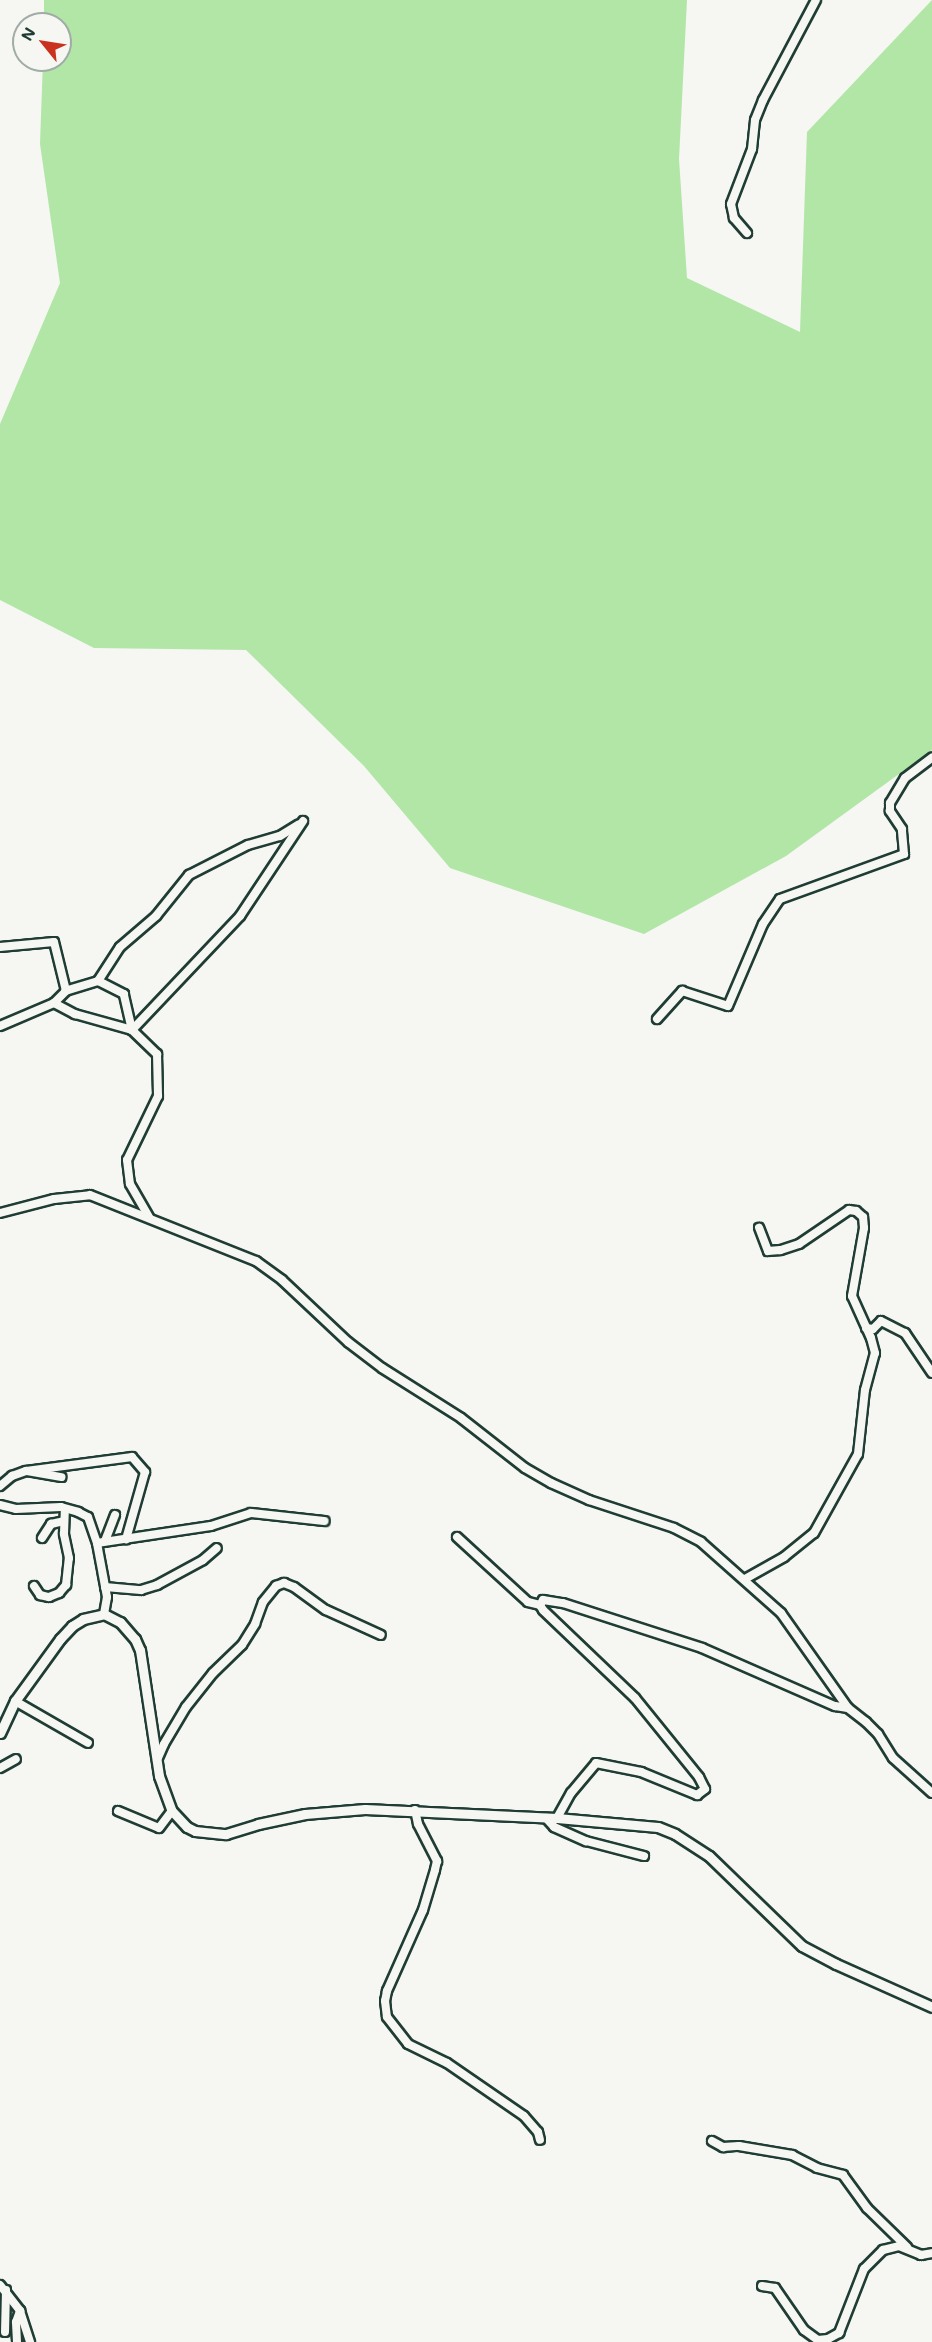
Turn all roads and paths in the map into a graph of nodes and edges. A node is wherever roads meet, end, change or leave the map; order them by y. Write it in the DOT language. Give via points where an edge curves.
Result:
graph roads {
  1 [pos="816,0"];
  2 [pos="747,233"];
  3 [pos="932,758"];
  4 [pos="0,947"];
  5 [pos="98,981"];
  6 [pos="66,991"];
  7 [pos="54,1002"];
  8 [pos="657,1019"];
  9 [pos="0,1026"];
  10 [pos="132,1030"];
  11 [pos="0,1213"];
  12 [pos="149,1217"];
  13 [pos="759,1228"];
  14 [pos="866,1328"];
  15 [pos="932,1373"];
  16 [pos="26,1471"];
  17 [pos="61,1477"];
  18 [pos="0,1486"];
  19 [pos="0,1505"];
  20 [pos="65,1509"];
  21 [pos="115,1515"];
  22 [pos="64,1521"];
  23 [pos="325,1521"];
  24 [pos="457,1537"];
  25 [pos="42,1538"];
  26 [pos="126,1539"];
  27 [pos="101,1542"];
  28 [pos="217,1548"];
  29 [pos="746,1579"];
  30 [pos="34,1586"];
  31 [pos="105,1587"];
  32 [pos="540,1605"];
  33 [pos="104,1614"];
  34 [pos="381,1635"];
  35 [pos="15,1701"];
  36 [pos="848,1708"];
  37 [pos="0,1733"];
  38 [pos="88,1743"];
  39 [pos="16,1760"];
  40 [pos="157,1760"];
  41 [pos="0,1768"];
  42 [pos="932,1793"];
  43 [pos="415,1810"];
  44 [pos="118,1811"];
  45 [pos="172,1811"];
  46 [pos="546,1818"];
  47 [pos="557,1818"];
  48 [pos="644,1856"];
  49 [pos="932,2007"];
  50 [pos="540,2140"];
  51 [pos="712,2141"];
  52 [pos="910,2250"];
  53 [pos="932,2253"];
  54 [pos="762,2286"];
  55 [pos="3,2288"];
  56 [pos="20,2312"];
  57 [pos="4,2332"];
  58 [pos="18,2342"];
  59 [pos="30,2342"];
  1 -- 2 [label="street" via="755,120 752,149 732,204 734,218"];
  3 -- 8 [label="street" via="905,778 890,803 890,811 902,829 904,854 780,899 763,924 728,1006 682,991"];
  4 -- 6 [label="street" via="54,942"];
  5 -- 6 [label="street"];
  5 -- 10 [label="street" via="124,993"];
  5 -- 10 [label="street" via="120,947 156,916 189,875 303,822 240,916"];
  6 -- 7 [label="street"];
  7 -- 9 [label="street"];
  7 -- 10 [label="street" via="75,1014"];
  10 -- 12 [label="street" via="157,1054 158,1096 127,1160 130,1184"];
  11 -- 12 [label="street" via="54,1199 90,1195"];
  12 -- 29 [label="street" via="256,1261 274,1273 348,1342 461,1418 525,1468 589,1500 674,1528 701,1542"];
  13 -- 14 [label="street" via="768,1251 780,1250 799,1244 849,1210 863,1217 852,1296"];
  14 -- 15 [label="street" via="873,1329 880,1321 905,1333"];
  14 -- 29 [label="street" via="875,1353 865,1390 858,1454 814,1533 784,1557"];
  16 -- 17 [label="street"];
  16 -- 18 [label="street"];
  16 -- 26 [label="street" via="132,1457 145,1472"];
  19 -- 20 [label="street" via="16,1509"];
  20 -- 22 [label="street"];
  20 -- 27 [label="street" via="88,1517"];
  21 -- 27 [label="street"];
  22 -- 25 [label="street" via="51,1524"];
  22 -- 30 [label="street" via="69,1558 66,1586 49,1597 40,1595"];
  23 -- 26 [label="street" via="251,1513 211,1526"];
  24 -- 32 [label="street" via="528,1602"];
  26 -- 27 [label="street"];
  27 -- 31 [label="street"];
  28 -- 31 [label="street" via="157,1585 141,1590"];
  29 -- 36 [label="street" via="780,1612"];
  31 -- 33 [label="street"];
  32 -- 36 [label="street" via="543,1600 552,1600 657,1632"];
  32 -- 47 [label="street" via="635,1698 705,1789 695,1795 641,1772 596,1763 571,1793"];
  33 -- 35 [label="street" via="72,1626 43,1659"];
  33 -- 40 [label="street" via="129,1630 140,1650"];
  34 -- 40 [label="street" via="326,1610 294,1587 284,1583 276,1586 263,1602 242,1645 186,1707"];
  35 -- 37 [label="street"];
  35 -- 38 [label="street"];
  36 -- 42 [label="street" via="878,1734 893,1758"];
  39 -- 41 [label="street"];
  40 -- 45 [label="street"];
  43 -- 45 [label="street" via="328,1811 219,1835 187,1827"];
  43 -- 46 [label="street"];
  43 -- 50 [label="street" via="437,1861 423,1910 387,1991 387,2017 408,2044 447,2063 524,2116"];
  44 -- 45 [label="street" via="159,1828"];
  46 -- 47 [label="street"];
  46 -- 48 [label="street" via="554,1827 586,1841"];
  47 -- 49 [label="street" via="643,1824 675,1834 709,1856 802,1946"];
  51 -- 52 [label="street" via="723,2147 792,2155 843,2175 867,2208"];
  52 -- 53 [label="street" via="921,2255"];
  52 -- 54 [label="street" via="892,2246 871,2260 859,2279 839,2333 828,2339 818,2340 804,2330 775,2288"];
  55 -- 56 [label="street"];
  55 -- 57 [label="street"];
  56 -- 58 [label="street" via="16,2322"];
  56 -- 59 [label="street"];
}
